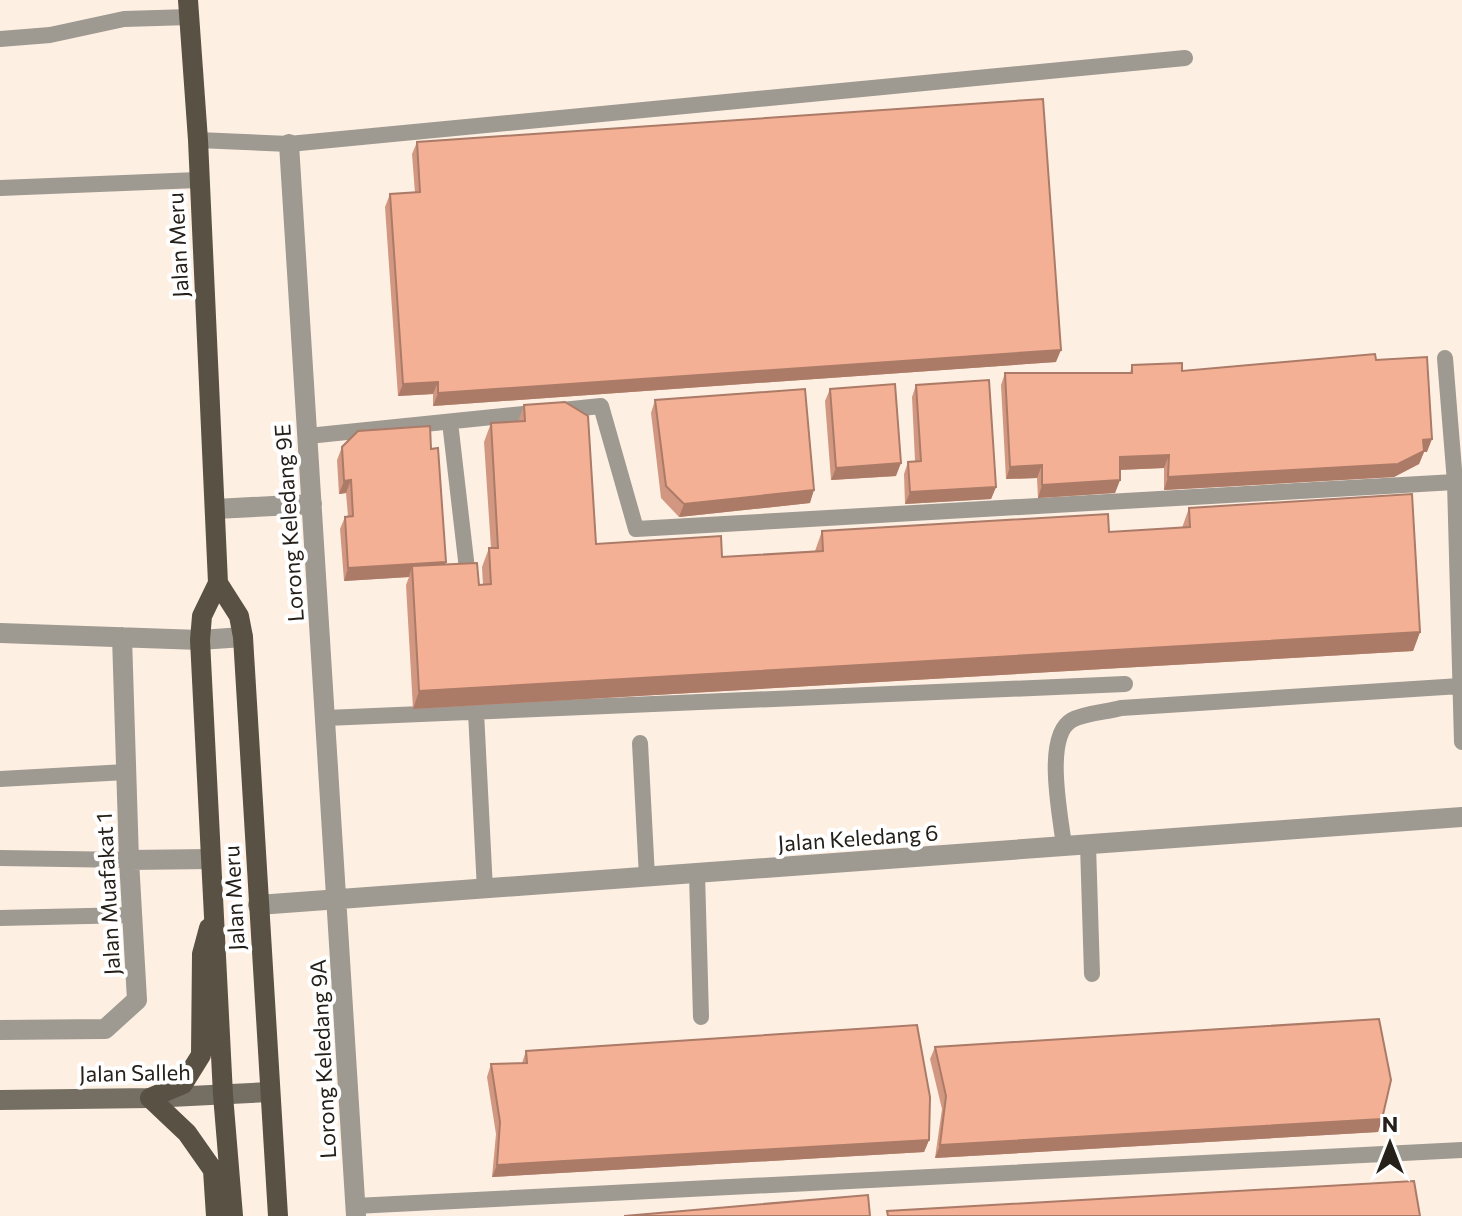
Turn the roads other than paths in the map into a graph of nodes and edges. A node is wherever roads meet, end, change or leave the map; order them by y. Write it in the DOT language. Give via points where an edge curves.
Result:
graph roads {
  1 [pos="189,8"];
  2 [pos="0,39"];
  3 [pos="1185,58"];
  4 [pos="198,140"];
  5 [pos="289,144"];
  6 [pos="198,180"];
  7 [pos="0,188"];
  8 [pos="1445,358"];
  9 [pos="450,422"];
  10 [pos="308,436"];
  11 [pos="1455,482"];
  12 [pos="312,504"];
  13 [pos="215,509"];
  14 [pos="467,569"];
  15 [pos="218,583"];
  16 [pos="0,633"];
  17 [pos="122,637"];
  18 [pos="243,637"];
  19 [pos="200,640"];
  20 [pos="1125,684"];
  21 [pos="1460,686"];
  22 [pos="476,712"];
  23 [pos="326,718"];
  24 [pos="1462,742"];
  25 [pos="640,743"];
  26 [pos="126,772"];
  27 [pos="0,779"];
  28 [pos="1462,817"];
  29 [pos="1088,845"];
  30 [pos="1064,846"];
  31 [pos="0,858"];
  32 [pos="211,859"];
  33 [pos="129,860"];
  34 [pos="697,874"];
  35 [pos="647,877"];
  36 [pos="485,890"];
  37 [pos="338,900"];
  38 [pos="258,905"];
  39 [pos="214,913"];
  40 [pos="132,915"];
  41 [pos="0,918"];
  42 [pos="1092,974"];
  43 [pos="701,1017"];
  44 [pos="0,1030"];
  45 [pos="270,1092"];
  46 [pos="223,1095"];
  47 [pos="150,1098"];
  48 [pos="0,1100"];
  49 [pos="1462,1150"];
  50 [pos="355,1211"];
  51 [pos="216,1216"];
  52 [pos="233,1216"];
  53 [pos="278,1216"];
  1 -- 2 [label="lane" via="50,35"];
  1 -- 4 [label="main road, Jalan Meru"];
  3 -- 5 [label="lane"];
  4 -- 5 [label="lane"];
  4 -- 6 [label="main road, Jalan Meru"];
  5 -- 10 [label="street, Lorong Keledang 9E"];
  6 -- 7 [label="lane"];
  6 -- 13 [label="main road, Jalan Meru"];
  8 -- 11 [label="lane"];
  9 -- 10 [label="lane"];
  9 -- 11 [label="lane" via="601,406 636,529"];
  9 -- 14 [label="lane"];
  10 -- 12 [label="street, Lorong Keledang 9E"];
  11 -- 21 [label="lane"];
  12 -- 13 [label="street"];
  12 -- 23 [label="street, Lorong Keledang 9E"];
  13 -- 15 [label="main road, Jalan Meru"];
  15 -- 18 [label="main road, Jalan Meru" via="239,616"];
  15 -- 19 [label="main road, Jalan Meru" via="202,616"];
  16 -- 17 [label="street"];
  17 -- 19 [label="street"];
  17 -- 26 [label="street, Jalan Muafakat 1"];
  18 -- 19 [label="street"];
  18 -- 38 [label="main road, Jalan Meru"];
  19 -- 32 [label="main road, Jalan Meru"];
  20 -- 22 [label="lane"];
  21 -- 24 [label="lane"];
  21 -- 30 [label="lane" via="1121,708 1072,720 1059,735 1055,754"];
  22 -- 23 [label="lane"];
  22 -- 36 [label="lane"];
  23 -- 37 [label="street, Lorong Keledang 9E"];
  25 -- 35 [label="lane"];
  26 -- 27 [label="lane"];
  26 -- 33 [label="street, Jalan Muafakat 1"];
  28 -- 29 [label="street, Jalan Keledang 6"];
  29 -- 30 [label="street, Jalan Keledang 6"];
  29 -- 42 [label="lane"];
  30 -- 34 [label="street, Jalan Keledang 6"];
  31 -- 33 [label="lane"];
  32 -- 33 [label="street"];
  32 -- 39 [label="main road, Jalan Meru"];
  33 -- 40 [label="street, Jalan Muafakat 1"];
  34 -- 35 [label="street, Jalan Keledang 6"];
  34 -- 43 [label="lane"];
  35 -- 36 [label="street, Jalan Keledang 6"];
  36 -- 37 [label="street, Jalan Keledang 6"];
  37 -- 38 [label="street, Jalan Keledang 6"];
  37 -- 50 [label="street, Lorong Keledang 9A"];
  38 -- 45 [label="main road, Jalan Meru"];
  39 -- 46 [label="main road, Jalan Meru"];
  39 -- 47 [label="main road" via="202,954 201,1055 183,1084"];
  40 -- 41 [label="lane"];
  40 -- 44 [label="street, Jalan Muafakat 1" via="137,1000 122,1016 105,1029"];
  45 -- 46 [label="street, Jalan Salleh"];
  45 -- 53 [label="main road, Jalan Meru"];
  46 -- 47 [label="street, Jalan Salleh"];
  46 -- 52 [label="main road, Jalan Meru"];
  47 -- 48 [label="street, Jalan Salleh"];
  47 -- 51 [label="main road" via="187,1133 213,1170"];
  49 -- 50 [label="lane"];
}
